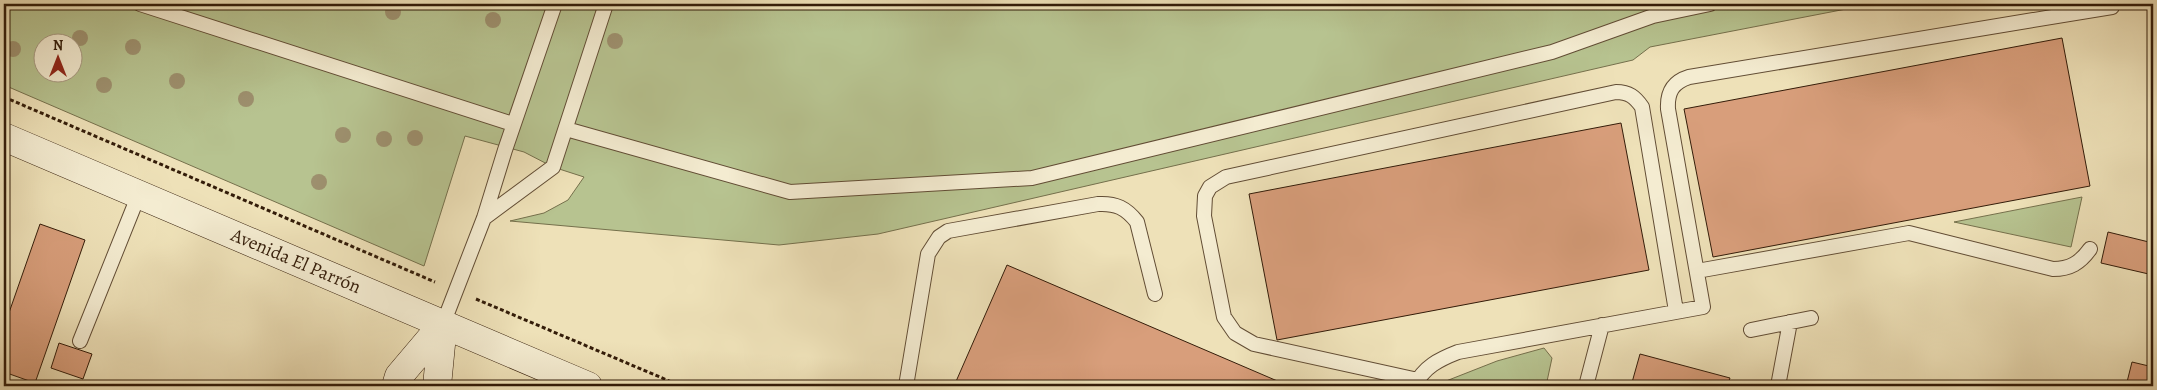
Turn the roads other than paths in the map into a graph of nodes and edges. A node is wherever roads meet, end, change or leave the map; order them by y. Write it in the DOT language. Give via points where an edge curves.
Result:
graph roads {
  1 [pos="140,4"];
  2 [pos="555,4"];
  3 [pos="606,4"];
  4 [pos="1710,4"];
  5 [pos="2112,7"];
  6 [pos="513,124"];
  7 [pos="566,129"];
  8 [pos="4,137"];
  9 [pos="139,194"];
  10 [pos="484,218"];
  11 [pos="2090,250"];
  12 [pos="1697,271"];
  13 [pos="1155,294"];
  14 [pos="1676,312"];
  15 [pos="1811,318"];
  16 [pos="1790,322"];
  17 [pos="443,324"];
  18 [pos="1602,325"];
  19 [pos="1751,330"];
  20 [pos="80,341"];
  21 [pos="1416,383"];
  22 [pos="396,386"];
  23 [pos="437,386"];
  24 [pos="588,386"];
  25 [pos="906,386"];
  26 [pos="1586,386"];
  27 [pos="1778,386"];
  1 -- 6 [label="lane"];
  2 -- 6 [label="lane"];
  3 -- 7 [label="lane"];
  4 -- 7 [label="lane" via="1653,16 1552,52 1032,178 790,192"];
  5 -- 12 [label="lane" via="1680,80 1667,101"];
  6 -- 10 [label="lane"];
  7 -- 10 [label="lane" via="553,167"];
  8 -- 9 [label="main road, Avenida El Parrón"];
  9 -- 17 [label="main road, Avenida El Parrón"];
  9 -- 20 [label="lane"];
  10 -- 17 [label="lane"];
  11 -- 12 [label="lane" via="2075,265 2053,269 1909,233"];
  12 -- 14 [label="lane" via="1704,306"];
  13 -- 25 [label="lane" via="1137,222 1120,206 1098,204 948,231 939,236 928,254"];
  14 -- 18 [label="lane"];
  14 -- 21 [label="lane" via="1642,107 1632,95 1624,92 1226,176 1210,187 1203,206 1204,216 1224,317 1235,333 1254,344"];
  15 -- 16 [label="lane"];
  16 -- 19 [label="lane"];
  16 -- 27 [label="lane"];
  17 -- 22 [label="main road" via="399,376"];
  17 -- 23 [label="main road"];
  17 -- 24 [label="main road, Avenida El Parrón"];
  18 -- 21 [label="lane" via="1458,352 1435,361"];
  18 -- 26 [label="lane"];
}
